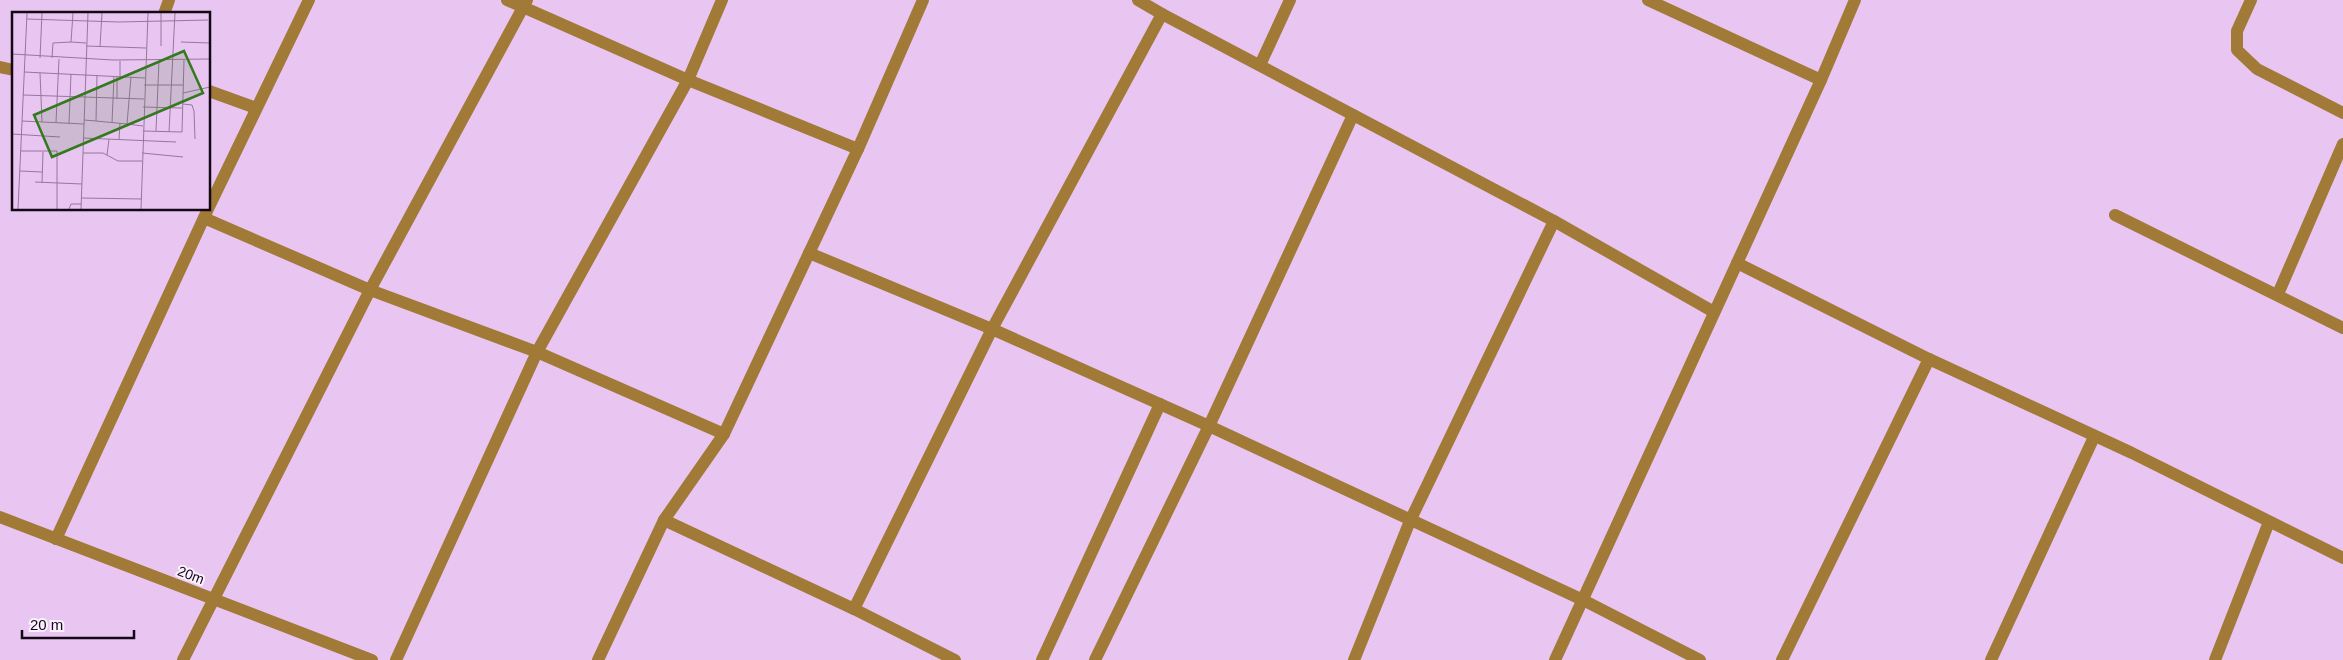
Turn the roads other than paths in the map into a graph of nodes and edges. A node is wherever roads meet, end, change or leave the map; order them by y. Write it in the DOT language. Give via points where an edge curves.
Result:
graph roads {
  1 [pos="169,0"];
  2 [pos="309,0"];
  3 [pos="508,0"];
  4 [pos="722,0"];
  5 [pos="923,0"];
  6 [pos="1138,0"];
  7 [pos="1290,0"];
  8 [pos="1648,0"];
  9 [pos="1855,0"];
  10 [pos="2251,0"];
  11 [pos="526,4"];
  12 [pos="165,12"];
  13 [pos="1162,14"];
  14 [pos="1260,65"];
  15 [pos="688,80"];
  16 [pos="1821,80"];
  17 [pos="210,90"];
  18 [pos="256,108"];
  19 [pos="2343,113"];
  20 [pos="1353,115"];
  21 [pos="2343,144"];
  22 [pos="858,149"];
  23 [pos="210,205"];
  24 [pos="207,211"];
  25 [pos="2116,215"];
  26 [pos="1554,221"];
  27 [pos="809,253"];
  28 [pos="1737,263"];
  29 [pos="370,290"];
  30 [pos="2278,294"];
  31 [pos="1714,312"];
  32 [pos="2343,328"];
  33 [pos="992,329"];
  34 [pos="536,352"];
  35 [pos="1929,359"];
  36 [pos="1160,404"];
  37 [pos="1209,426"];
  38 [pos="724,434"];
  39 [pos="2094,437"];
  40 [pos="0,517"];
  41 [pos="664,520"];
  42 [pos="1410,521"];
  43 [pos="2269,522"];
  44 [pos="56,539"];
  45 [pos="2343,558"];
  46 [pos="213,599"];
  47 [pos="1583,600"];
  48 [pos="854,609"];
  49 [pos="183,660"];
  50 [pos="372,660"];
  51 [pos="396,660"];
  52 [pos="598,660"];
  53 [pos="955,660"];
  54 [pos="1042,660"];
  55 [pos="1095,660"];
  56 [pos="1354,660"];
  57 [pos="1555,660"];
  58 [pos="1700,660"];
  59 [pos="1782,660"];
  60 [pos="1991,660"];
  61 [pos="2215,660"];
  1 -- 12 [label="street"];
  2 -- 18 [label="street"];
  3 -- 11 [label="street"];
  4 -- 15 [label="street"];
  5 -- 22 [label="street"];
  6 -- 13 [label="street"];
  7 -- 14 [label="street"];
  8 -- 16 [label="street"];
  9 -- 16 [label="street"];
  10 -- 19 [label="street" via="2237,31 2237,50 2256,68"];
  11 -- 15 [label="street"];
  11 -- 29 [label="street"];
  13 -- 14 [label="street"];
  13 -- 33 [label="street"];
  14 -- 20 [label="street"];
  15 -- 22 [label="street"];
  15 -- 34 [label="street"];
  16 -- 28 [label="street"];
  17 -- 18 [label="street"];
  18 -- 23 [label="street"];
  20 -- 26 [label="street"];
  20 -- 37 [label="street"];
  21 -- 30 [label="street"];
  22 -- 27 [label="street"];
  24 -- 29 [label="street"];
  24 -- 44 [label="street"];
  25 -- 30 [label="street"];
  26 -- 31 [label="street"];
  26 -- 42 [label="street"];
  27 -- 33 [label="street"];
  27 -- 38 [label="street"];
  28 -- 31 [label="street"];
  28 -- 35 [label="street"];
  29 -- 34 [label="street"];
  29 -- 46 [label="street"];
  30 -- 32 [label="street"];
  31 -- 47 [label="street"];
  33 -- 36 [label="street"];
  33 -- 48 [label="street"];
  34 -- 38 [label="street"];
  34 -- 51 [label="street"];
  35 -- 39 [label="street"];
  35 -- 59 [label="street"];
  36 -- 37 [label="street"];
  36 -- 54 [label="street"];
  37 -- 42 [label="street"];
  37 -- 55 [label="street"];
  38 -- 41 [label="street"];
  39 -- 43 [label="street"];
  39 -- 60 [label="street"];
  40 -- 44 [label="street, 20m"];
  41 -- 48 [label="street"];
  41 -- 52 [label="street"];
  42 -- 47 [label="street"];
  42 -- 56 [label="street"];
  43 -- 45 [label="street"];
  43 -- 61 [label="street"];
  44 -- 46 [label="street, 20m"];
  46 -- 49 [label="street"];
  46 -- 50 [label="street, 20m"];
  47 -- 57 [label="street"];
  47 -- 58 [label="street"];
  48 -- 53 [label="street"];
}
